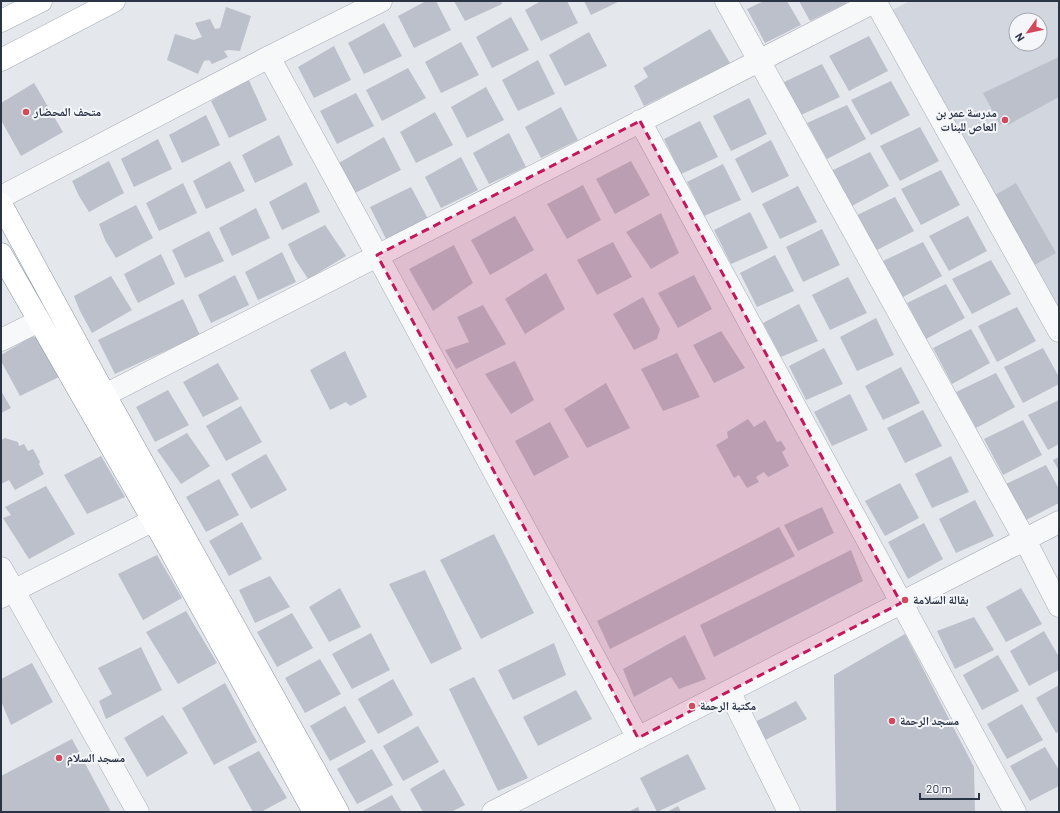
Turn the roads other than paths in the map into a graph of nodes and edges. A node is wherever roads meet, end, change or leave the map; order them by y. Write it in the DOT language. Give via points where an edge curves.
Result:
graph roads {
  1 [pos="40,1"];
  2 [pos="114,1"];
  3 [pos="380,1"];
  4 [pos="726,1"];
  5 [pos="875,1"];
  6 [pos="1,21"];
  7 [pos="268,57"];
  8 [pos="1,60"];
  9 [pos="759,60"];
  10 [pos="640,121"];
  11 [pos="1,197"];
  12 [pos="1,204"];
  13 [pos="1,254"];
  14 [pos="377,255"];
  15 [pos="40,321"];
  16 [pos="1059,331"];
  17 [pos="1,340"];
  18 [pos="105,395"];
  19 [pos="152,521"];
  20 [pos="1059,522"];
  21 [pos="1025,540"];
  22 [pos="1,568"];
  23 [pos="7,594"];
  24 [pos="902,603"];
  25 [pos="1059,606"];
  26 [pos="729,691"];
  27 [pos="638,738"];
  28 [pos="138,812"];
  29 [pos="314,812"];
  30 [pos="338,812"];
  31 [pos="493,812"];
  32 [pos="789,812"];
  33 [pos="1015,812"];
  1 -- 6 [label="main road"];
  2 -- 8 [label="main road"];
  3 -- 7 [label="street"];
  4 -- 9 [label="street"];
  5 -- 9 [label="street"];
  5 -- 16 [label="street"];
  7 -- 11 [label="street"];
  7 -- 14 [label="street"];
  9 -- 10 [label="street"];
  9 -- 21 [label="street"];
  10 -- 14 [label="street"];
  10 -- 24 [label="street"];
  12 -- 18 [label="main road"];
  13 -- 15 [label="main road"];
  14 -- 18 [label="street"];
  14 -- 27 [label="street"];
  15 -- 17 [label="street"];
  15 -- 19 [label="main road"];
  18 -- 30 [label="main road"];
  19 -- 23 [label="street"];
  19 -- 29 [label="main road"];
  20 -- 21 [label="street"];
  21 -- 24 [label="street"];
  21 -- 25 [label="street"];
  22 -- 23 [label="street"];
  23 -- 28 [label="street"];
  24 -- 26 [label="street"];
  24 -- 33 [label="street"];
  26 -- 27 [label="street"];
  26 -- 32 [label="street"];
  27 -- 31 [label="street"];
}
